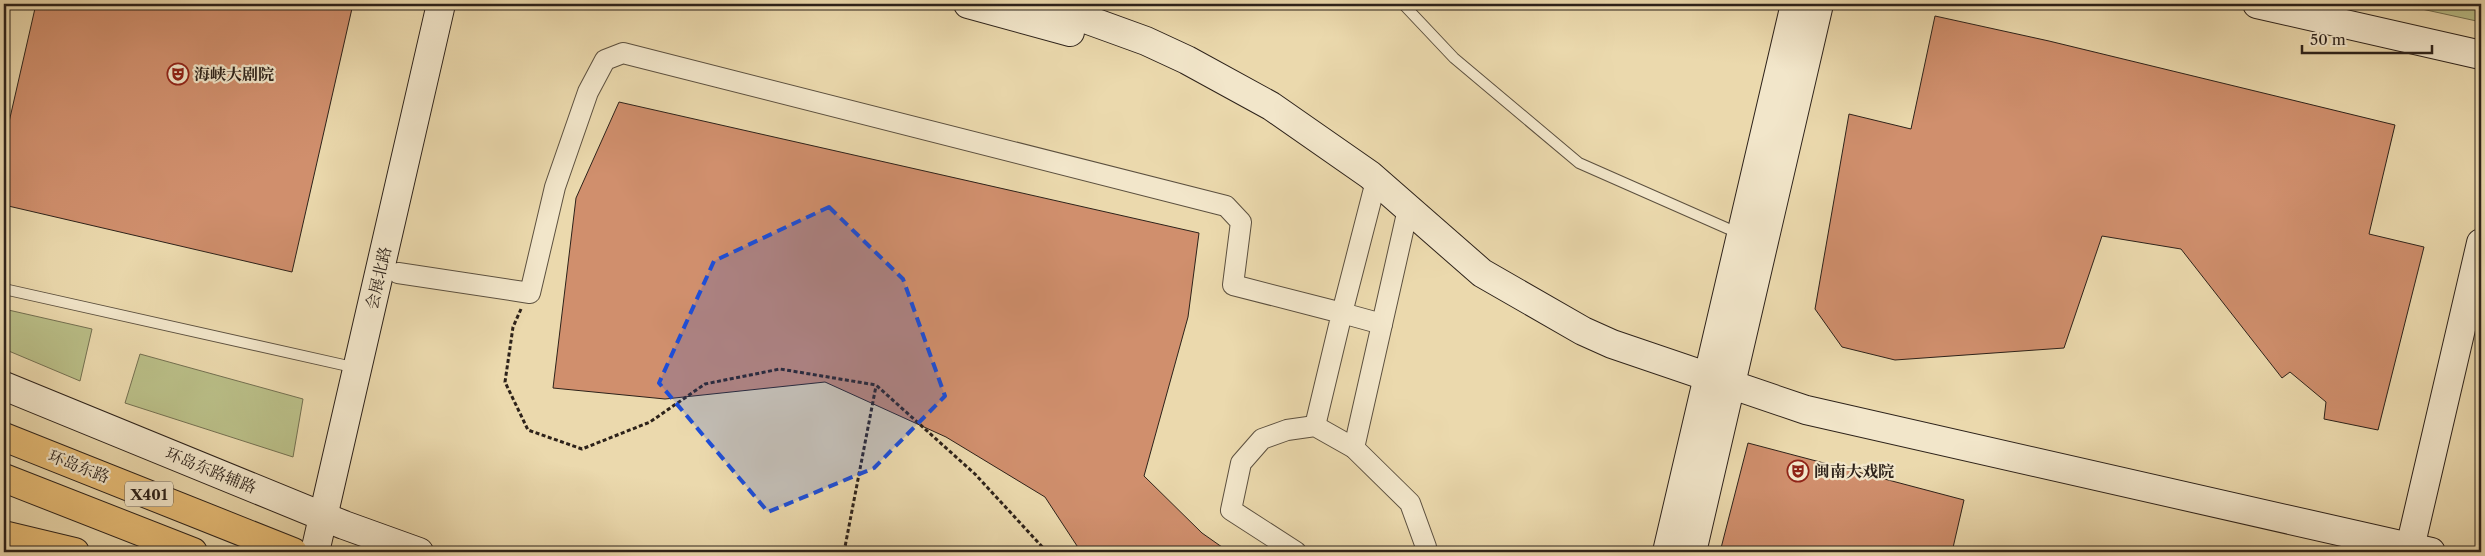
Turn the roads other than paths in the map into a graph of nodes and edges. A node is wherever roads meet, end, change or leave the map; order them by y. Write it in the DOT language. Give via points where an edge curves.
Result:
graph roads {
  1 [pos="442,4"];
  2 [pos="460,4"];
  3 [pos="968,4"];
  4 [pos="1044,4"];
  5 [pos="1403,4"];
  6 [pos="1795,4"];
  7 [pos="1819,4"];
  8 [pos="2257,4"];
  9 [pos="2481,55"];
  10 [pos="1374,191"];
  11 [pos="1406,219"];
  12 [pos="1741,234"];
  13 [pos="2481,243"];
  14 [pos="398,273"];
  15 [pos="4,289"];
  16 [pos="1342,313"];
  17 [pos="1382,324"];
  18 [pos="357,368"];
  19 [pos="4,386"];
  20 [pos="1717,390"];
  21 [pos="1314,426"];
  22 [pos="4,437"];
  23 [pos="1354,448"];
  24 [pos="4,478"];
  25 [pos="332,519"];
  26 [pos="4,536"];
  27 [pos="281,550"];
  28 [pos="2417,551"];
  29 [pos="42,552"];
  30 [pos="75,552"];
  31 [pos="194,552"];
  32 [pos="315,552"];
  33 [pos="333,552"];
  34 [pos="419,552"];
  35 [pos="1296,552"];
  36 [pos="1424,552"];
  37 [pos="1667,552"];
  38 [pos="1692,552"];
  39 [pos="2346,552"];
  1 -- 18 [label="main road, 会展北路"];
  2 -- 14 [label="main road, 会展北路"];
  3 -- 10 [label="main road" via="1061,29 1139,58 1262,122"];
  4 -- 10 [label="main road" via="1104,24 1187,60 1271,106"];
  5 -- 12 [label="lane" via="1454,58 1579,163"];
  6 -- 12 [label="main road"];
  7 -- 20 [label="main road"];
  8 -- 9 [label="main road"];
  10 -- 11 [label="main road"];
  10 -- 16 [label="street"];
  11 -- 17 [label="street"];
  11 -- 20 [label="main road" via="1482,273 1547,311 1612,344"];
  12 -- 20 [label="main road"];
  13 -- 28 [label="main road"];
  14 -- 16 [label="street" via="530,294 555,187 588,92 605,60 623,53 1226,206 1241,222 1233,285"];
  14 -- 25 [label="main road, 会展北路"];
  15 -- 18 [label="lane"];
  16 -- 17 [label="street"];
  16 -- 21 [label="street"];
  17 -- 23 [label="street"];
  18 -- 25 [label="main road, 会展北路"];
  19 -- 25 [label="main road, 环岛东路辅路"];
  20 -- 28 [label="main road"];
  20 -- 37 [label="main road"];
  20 -- 38 [label="main road"];
  20 -- 39 [label="main road" via="1801,428"];
  21 -- 23 [label="street"];
  21 -- 35 [label="street" via="1287,430 1262,439 1240,463 1230,510"];
  22 -- 27 [label="main road, 环岛东路 / X401"];
  23 -- 36 [label="street" via="1410,503 1426,547"];
  24 -- 31 [label="main road, X401"];
  25 -- 32 [label="main road, 会展北路"];
  25 -- 33 [label="main road, 会展北路"];
  25 -- 34 [label="main road, 环岛东路辅路"];
  26 -- 29 [label="main road"];
  26 -- 30 [label="main road"];
}
